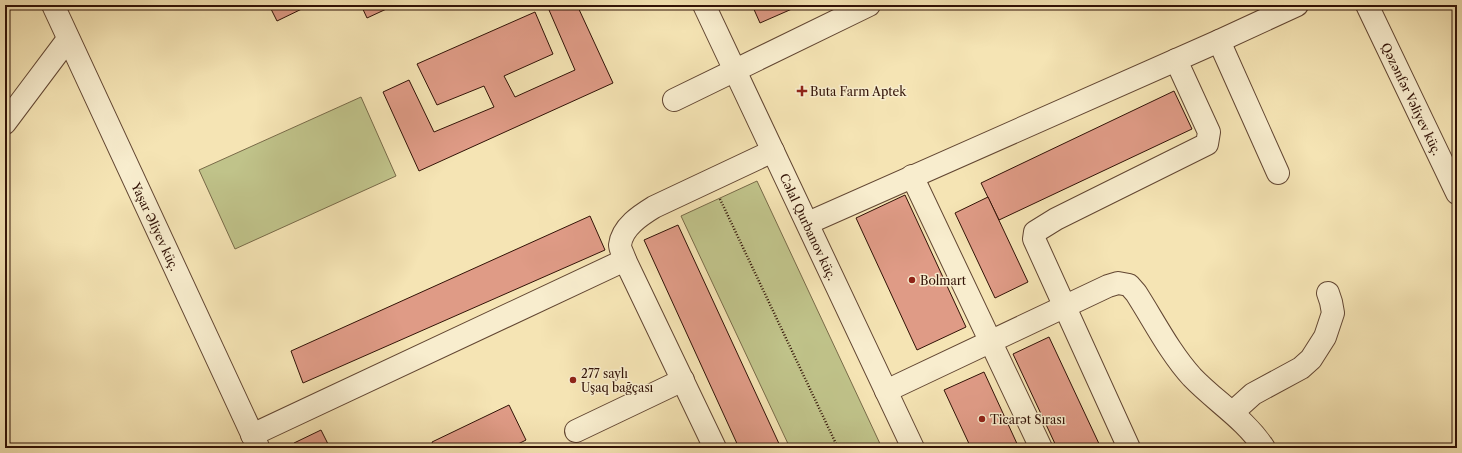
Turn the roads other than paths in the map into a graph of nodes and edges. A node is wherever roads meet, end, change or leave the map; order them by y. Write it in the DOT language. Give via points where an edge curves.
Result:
graph roads {
  1 [pos="53,5"];
  2 [pos="704,5"];
  3 [pos="869,5"];
  4 [pos="1297,5"];
  5 [pos="1367,5"];
  6 [pos="832,13"];
  7 [pos="68,39"];
  8 [pos="1219,41"];
  9 [pos="1176,60"];
  10 [pos="734,69"];
  11 [pos="674,100"];
  12 [pos="5,123"];
  13 [pos="773,151"];
  14 [pos="1278,173"];
  15 [pos="912,176"];
  16 [pos="1457,193"];
  17 [pos="808,223"];
  18 [pos="625,260"];
  19 [pos="1328,293"];
  20 [pos="1064,305"];
  21 [pos="991,340"];
  22 [pos="683,380"];
  23 [pos="886,391"];
  24 [pos="1233,412"];
  25 [pos="576,430"];
  26 [pos="255,441"];
  27 [pos="715,448"];
  28 [pos="913,448"];
  29 [pos="1041,448"];
  30 [pos="1129,448"];
  31 [pos="1264,448"];
  1 -- 7 [label="street, Yaşar Əliyev küç."];
  2 -- 10 [label="street, Cəlal Qurbanov küç."];
  3 -- 6 [label="street"];
  4 -- 8 [label="street"];
  5 -- 16 [label="street, Qəzənfər Vəliyev küç."];
  6 -- 10 [label="street"];
  7 -- 12 [label="street"];
  7 -- 26 [label="street, Yaşar Əliyev küç."];
  8 -- 9 [label="street"];
  8 -- 14 [label="street"];
  9 -- 15 [label="street"];
  9 -- 20 [label="street" via="1209,132 1207,144 1056,219 1035,232 1034,239"];
  10 -- 11 [label="street"];
  10 -- 13 [label="street, Cəlal Qurbanov küç."];
  13 -- 17 [label="street, Cəlal Qurbanov küç."];
  13 -- 18 [label="street" via="654,207 637,218 626,230 620,245"];
  15 -- 17 [label="street"];
  15 -- 21 [label="street"];
  17 -- 23 [label="street, Cəlal Qurbanov küç."];
  18 -- 22 [label="street"];
  18 -- 26 [label="street"];
  19 -- 24 [label="street" via="1333,313 1325,337 1311,359 1301,368 1253,394"];
  20 -- 21 [label="street"];
  20 -- 24 [label="street" via="1108,286 1118,283 1129,285 1181,364 1207,392"];
  20 -- 30 [label="street"];
  21 -- 23 [label="street"];
  21 -- 29 [label="street"];
  22 -- 25 [label="street"];
  22 -- 27 [label="street"];
  23 -- 28 [label="street, Cəlal Qurbanov küç."];
  24 -- 31 [label="street"];
}
